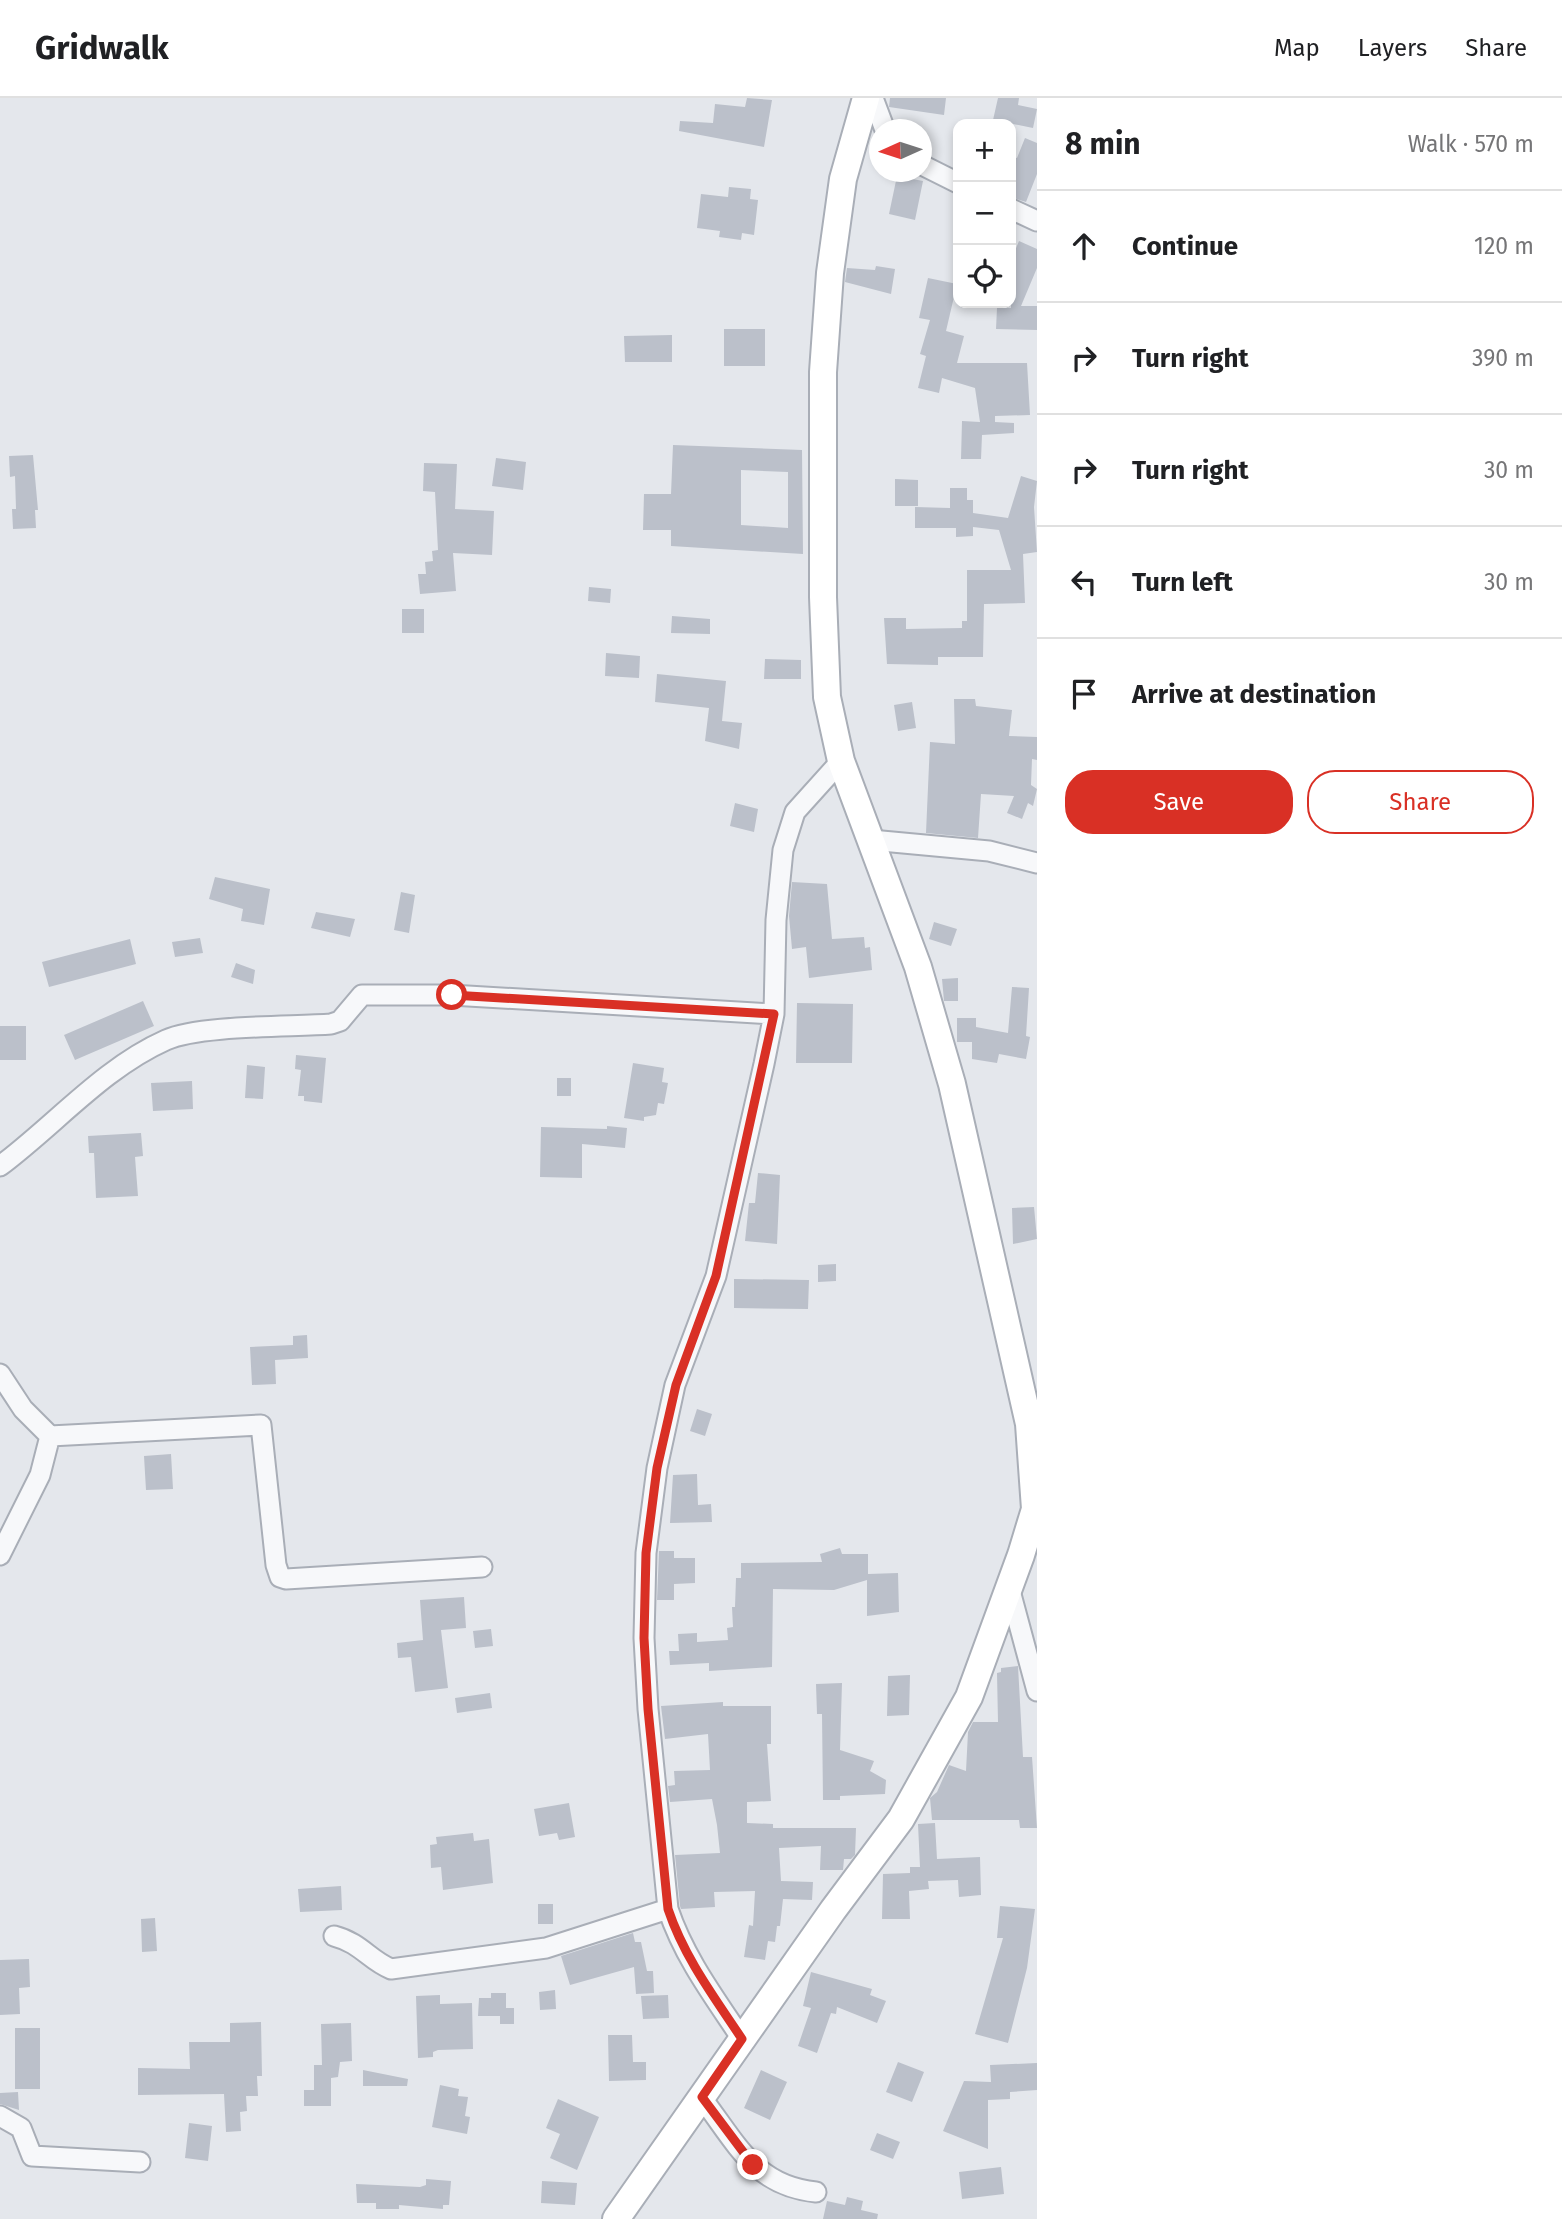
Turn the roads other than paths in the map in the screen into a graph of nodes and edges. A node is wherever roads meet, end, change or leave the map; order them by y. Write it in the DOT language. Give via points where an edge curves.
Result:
graph roads {
  1 [pos="866,98"];
  2 [pos="873,98"];
  3 [pos="881,119"];
  4 [pos="932,170"];
  5 [pos="956,182"];
  6 [pos="1016,211"];
  7 [pos="1037,221"];
  8 [pos="841,761"];
  9 [pos="871,840"];
  10 [pos="1037,863"];
  11 [pos="774,1014"];
  12 [pos="0,1166"];
  13 [pos="0,1374"];
  14 [pos="50,1436"];
  15 [pos="1036,1508"];
  16 [pos="3,1544"];
  17 [pos="482,1567"];
  18 [pos="1009,1587"];
  19 [pos="1037,1691"];
  20 [pos="668,1909"];
  21 [pos="334,1936"];
  22 [pos="742,2039"];
  23 [pos="702,2097"];
  24 [pos="0,2116"];
  25 [pos="140,2162"];
  26 [pos="816,2192"];
  27 [pos="616,2219"];
  1 -- 8 [label="street" via="844,179 822,372 827,697"];
  2 -- 3 [label="street"];
  4 -- 5 [label="street"];
  6 -- 7 [label="street"];
  8 -- 9 [label="street"];
  8 -- 11 [label="street" via="795,812 783,850"];
  9 -- 10 [label="street" via="989,851"];
  9 -- 15 [label="street" via="918,967 952,1084 1029,1424"];
  11 -- 12 [label="street" via="452,995 362,995 340,1021 331,1024 205,1032 167,1039 111,1073"];
  11 -- 20 [label="street" via="716,1276 676,1385 657,1468 646,1553 648,1709"];
  13 -- 14 [label="street" via="23,1409"];
  14 -- 16 [label="street" via="40,1475"];
  14 -- 17 [label="street" via="261,1425 280,1577"];
  15 -- 18 [label="street"];
  18 -- 19 [label="street"];
  18 -- 22 [label="street" via="969,1697 901,1819"];
  20 -- 21 [label="street" via="546,1948 391,1969 350,1940"];
  20 -- 22 [label="street" via="691,1961"];
  22 -- 23 [label="street"];
  23 -- 26 [label="street" via="753,2165 790,2190"];
  23 -- 27 [label="street"];
  24 -- 25 [label="street" via="21,2128 32,2156"];
}
